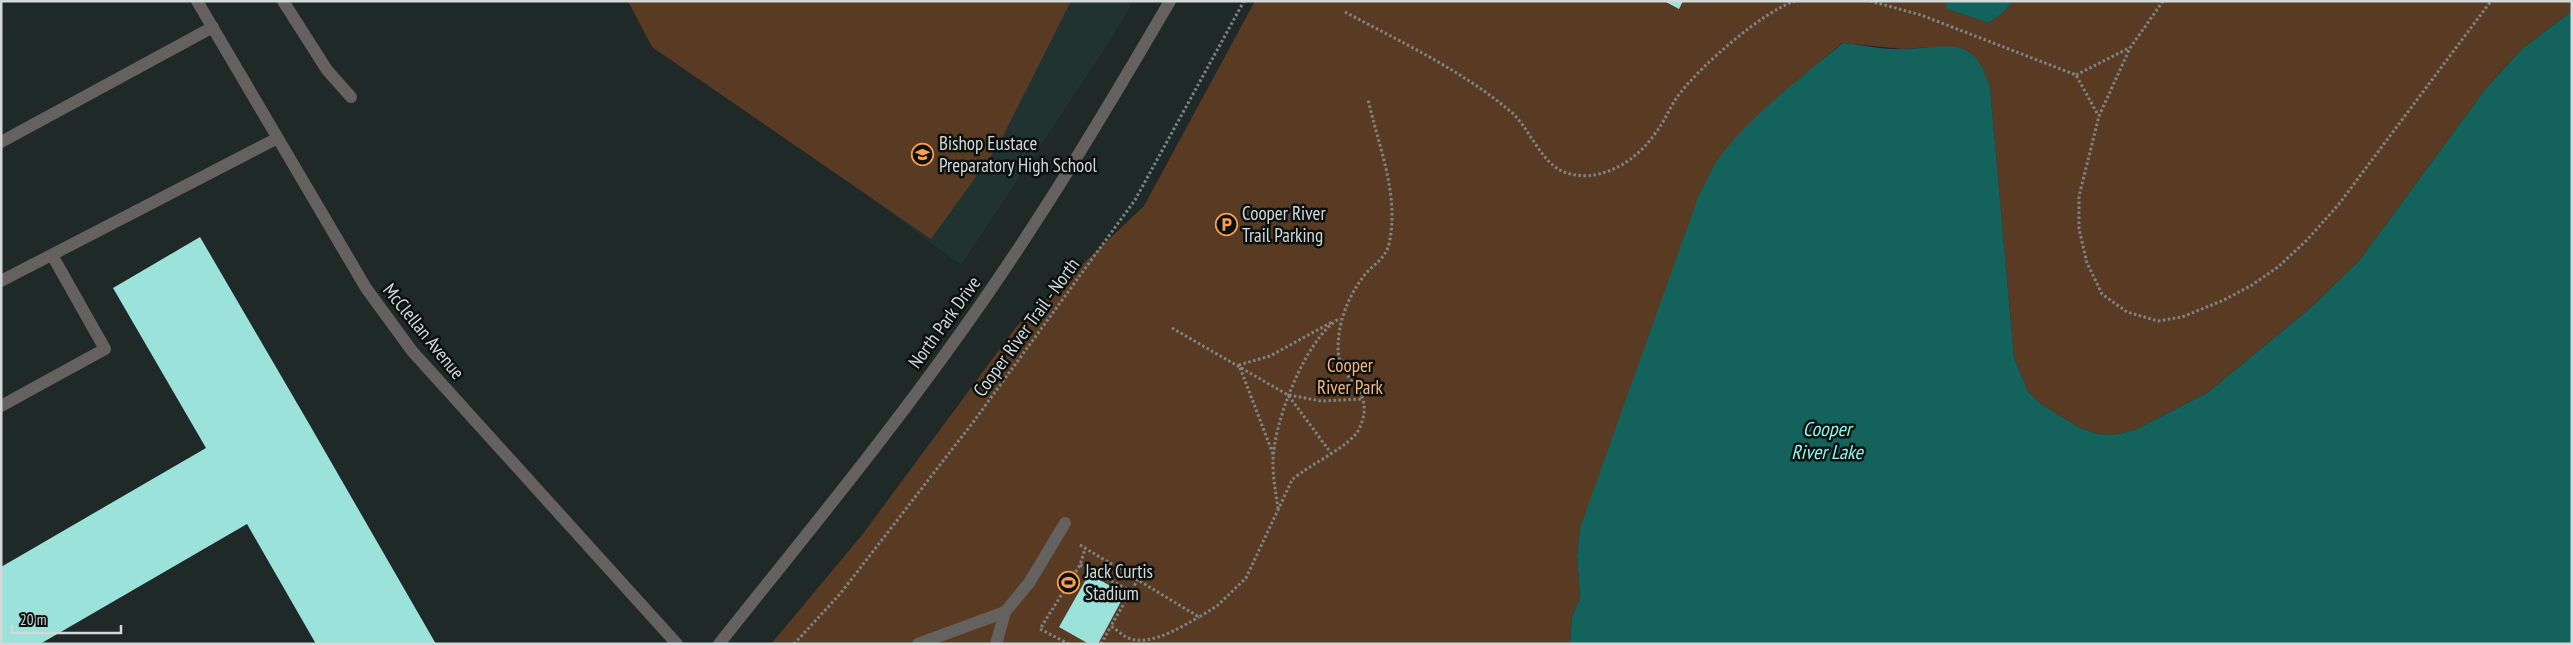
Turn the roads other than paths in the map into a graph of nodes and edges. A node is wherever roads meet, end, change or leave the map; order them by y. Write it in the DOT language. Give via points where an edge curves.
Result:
graph roads {
  1 [pos="197,1"];
  2 [pos="284,1"];
  3 [pos="1170,1"];
  4 [pos="212,27"];
  5 [pos="351,97"];
  6 [pos="276,139"];
  7 [pos="1,142"];
  8 [pos="52,255"];
  9 [pos="1,281"];
  10 [pos="1,406"];
  11 [pos="1066,523"];
  12 [pos="1004,612"];
  13 [pos="677,644"];
  14 [pos="719,644"];
  15 [pos="918,644"];
  16 [pos="996,644"];
  1 -- 4 [label="street, McClellan Avenue"];
  2 -- 5 [label="street" via="327,70"];
  3 -- 14 [label="street, North Park Drive" via="1104,115 980,306 887,431"];
  4 -- 6 [label="street, McClellan Avenue"];
  4 -- 7 [label="street"];
  6 -- 8 [label="street"];
  6 -- 13 [label="street, McClellan Avenue" via="366,288 412,351"];
  8 -- 9 [label="street"];
  8 -- 10 [label="street" via="105,349"];
  11 -- 12 [label="street" via="1029,583"];
  12 -- 15 [label="street"];
  12 -- 16 [label="street"];
}
